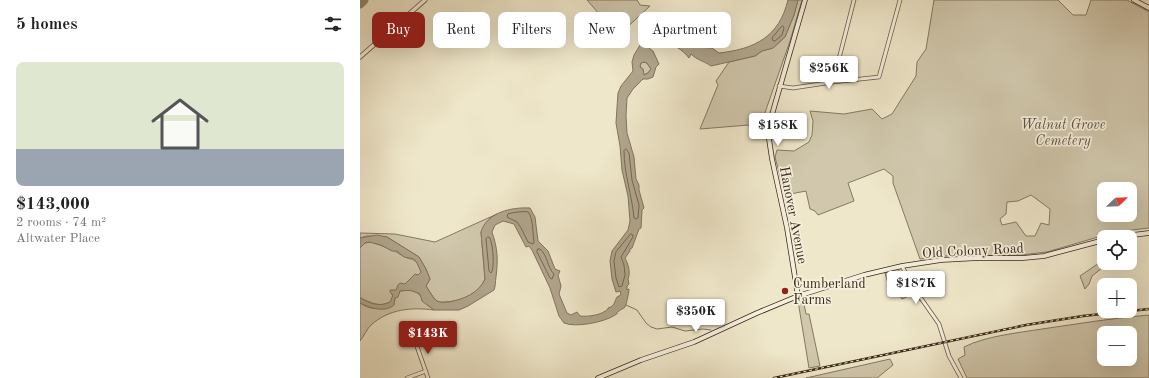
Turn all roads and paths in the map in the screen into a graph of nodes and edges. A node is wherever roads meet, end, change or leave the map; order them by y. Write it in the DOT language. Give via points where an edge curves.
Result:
graph roads {
  1 [pos="425,0"];
  2 [pos="805,0"];
  3 [pos="854,0"];
  4 [pos="900,0"];
  5 [pos="1134,0"];
  6 [pos="1149,8"];
  7 [pos="360,57"];
  8 [pos="834,82"];
  9 [pos="780,86"];
  10 [pos="1149,234"];
  11 [pos="1137,235"];
  12 [pos="1097,242"];
  13 [pos="902,266"];
  14 [pos="798,296"];
  15 [pos="414,338"];
  16 [pos="426,371"];
  17 [pos="407,378"];
  18 [pos="428,378"];
  19 [pos="598,378"];
  20 [pos="961,378"];
  1 -- 7 [label="street"];
  2 -- 9 [label="main road, Hanover Avenue"];
  3 -- 8 [label="street"];
  4 -- 8 [label="street" via="879,77"];
  5 -- 6 [label="main road"];
  8 -- 9 [label="street" via="793,88"];
  9 -- 14 [label="main road, Hanover Avenue" via="771,118 769,139"];
  10 -- 11 [label="main road"];
  12 -- 13 [label="main road, Old Colony Road" via="1044,256 954,259"];
  13 -- 14 [label="main road, Old Colony Road"];
  13 -- 20 [label="street" via="911,284 936,319 949,356"];
  14 -- 19 [label="main road, Old Colony Road" via="757,312 699,340"];
  15 -- 16 [label="street"];
  16 -- 17 [label="street"];
  16 -- 18 [label="street"];
}
